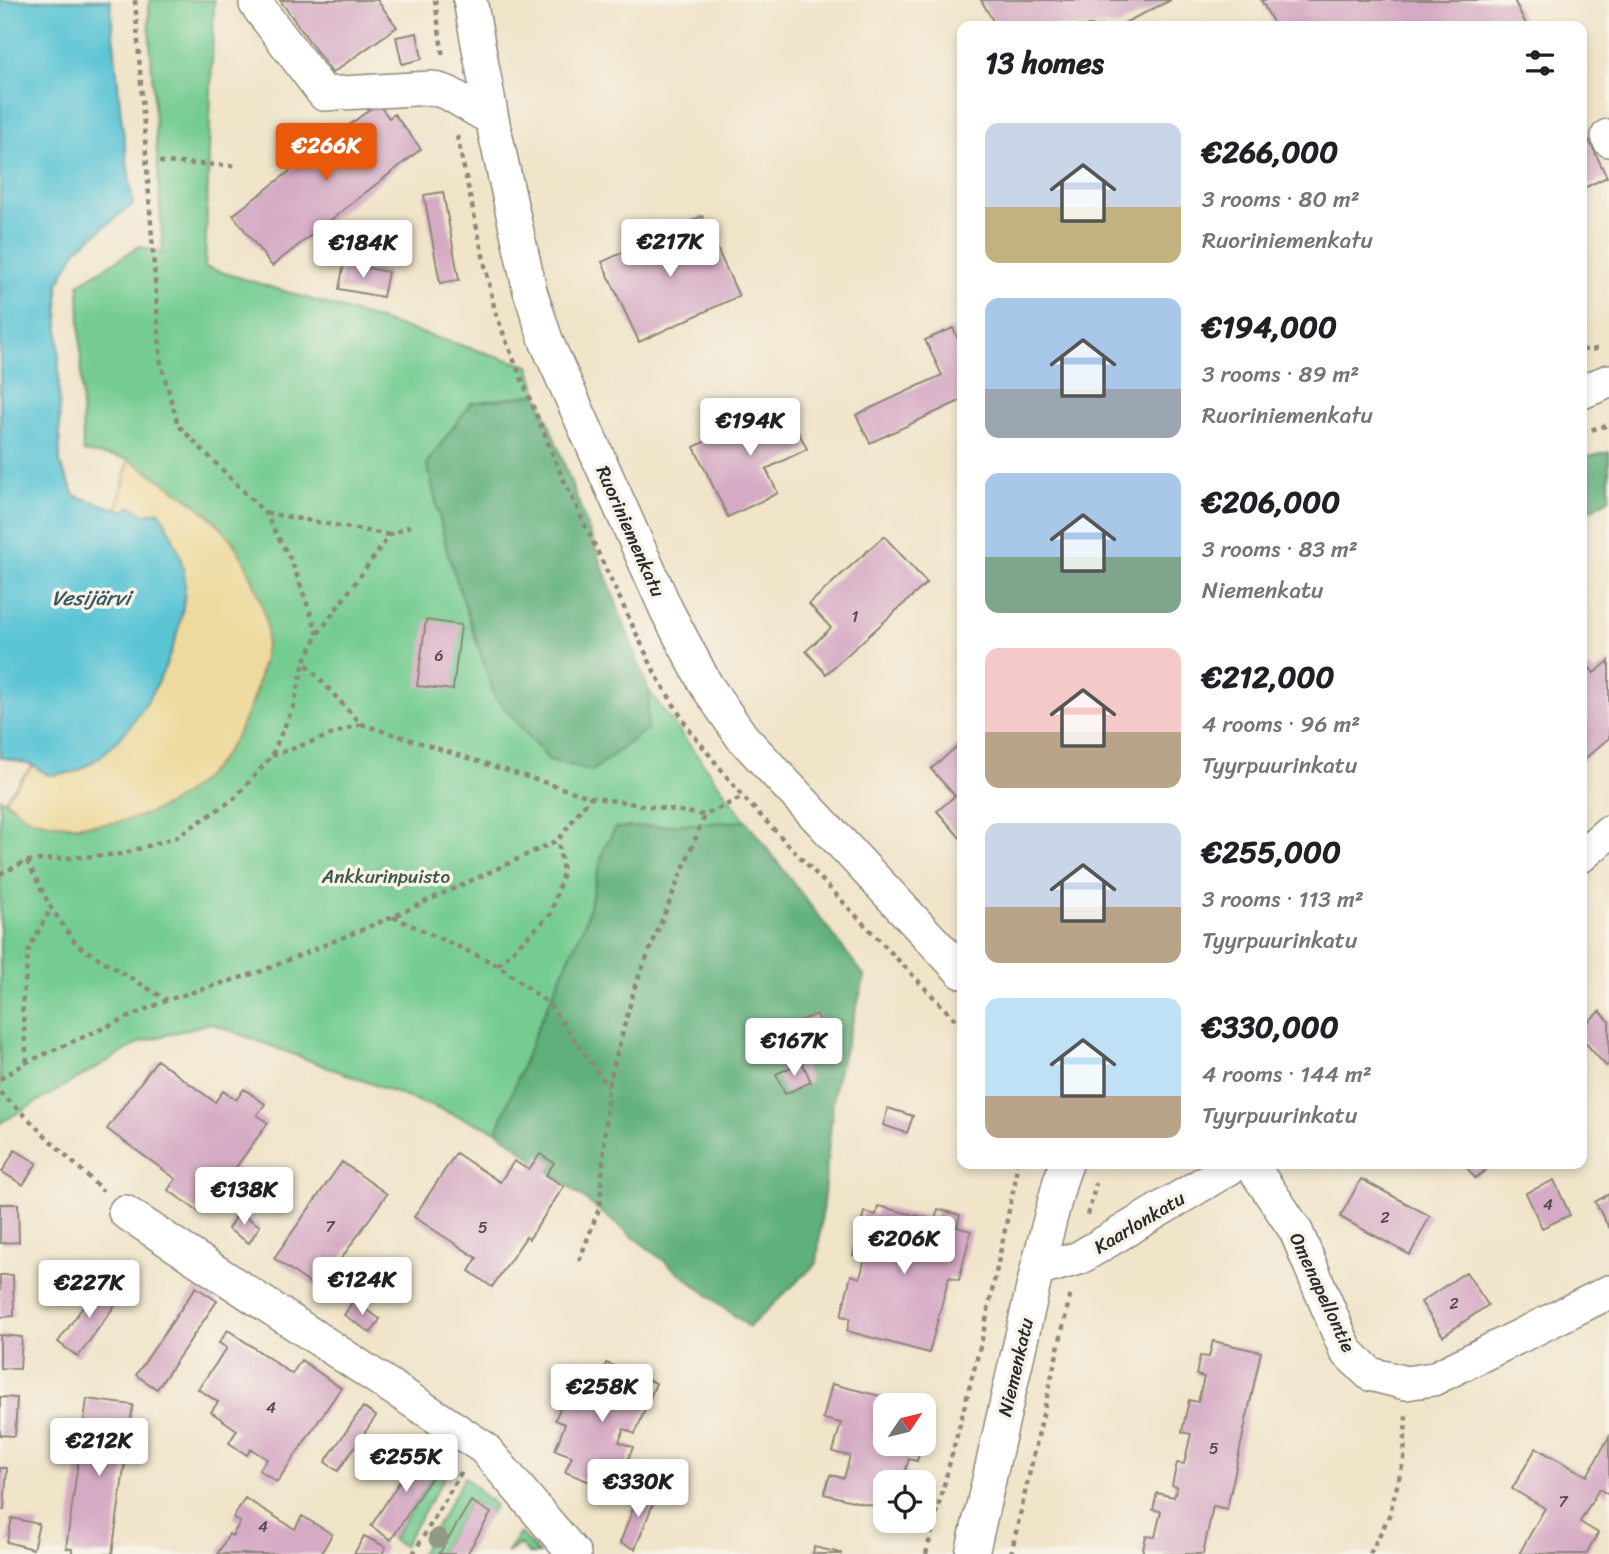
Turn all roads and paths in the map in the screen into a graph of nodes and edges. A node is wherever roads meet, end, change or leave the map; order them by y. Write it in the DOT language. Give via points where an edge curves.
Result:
graph roads {
  1 [pos="135,0"];
  2 [pos="470,0"];
  3 [pos="256,4"];
  4 [pos="492,119"];
  5 [pos="159,162"];
  6 [pos="239,166"];
  7 [pos="1609,381"];
  8 [pos="1587,390"];
  9 [pos="1587,401"];
  10 [pos="1609,402"];
  11 [pos="1609,425"];
  12 [pos="1587,431"];
  13 [pos="265,513"];
  14 [pos="410,526"];
  15 [pos="390,535"];
  16 [pos="318,634"];
  17 [pos="304,662"];
  18 [pos="361,724"];
  19 [pos="271,757"];
  20 [pos="590,797"];
  21 [pos="743,797"];
  22 [pos="705,815"];
  23 [pos="1609,832"];
  24 [pos="558,840"];
  25 [pos="1587,851"];
  26 [pos="27,861"];
  27 [pos="0,874"];
  28 [pos="51,908"];
  29 [pos="393,917"];
  30 [pos="498,965"];
  31 [pos="957,967"];
  32 [pos="167,1000"];
  33 [pos="27,1062"];
  34 [pos="0,1079"];
  35 [pos="608,1087"];
  36 [pos="0,1092"];
  37 [pos="1016,1169"];
  38 [pos="1061,1169"];
  39 [pos="1228,1169"];
  40 [pos="1254,1169"];
  41 [pos="1098,1174"];
  42 [pos="125,1212"];
  43 [pos="1079,1258"];
  44 [pos="579,1261"];
  45 [pos="1037,1270"];
  46 [pos="1609,1292"];
  47 [pos="1406,1383"];
  48 [pos="484,1448"];
  49 [pos="412,1554"];
  50 [pos="574,1554"];
  51 [pos="926,1554"];
  52 [pos="972,1554"];
  53 [pos="1011,1554"];
  54 [pos="1370,1554"];
  1 -- 13 [label="path" via="161,364 178,425"];
  2 -- 4 [label="street, Ruoriniemenkatu"];
  3 -- 4 [label="street" via="324,94 432,88"];
  4 -- 31 [label="street, Ruoriniemenkatu" via="530,290 547,343 667,611 706,685 742,737"];
  5 -- 6 [label="path"];
  7 -- 8 [label="street"];
  9 -- 10 [label="street"];
  11 -- 12 [label="path"];
  13 -- 15 [label="path"];
  13 -- 16 [label="path" via="292,562"];
  14 -- 15 [label="path"];
  15 -- 16 [label="path"];
  16 -- 17 [label="path"];
  17 -- 18 [label="path"];
  17 -- 19 [label="path" via="294,705"];
  18 -- 19 [label="path"];
  18 -- 20 [label="path"];
  19 -- 26 [label="path" via="234,799 176,837 122,854"];
  20 -- 22 [label="path"];
  20 -- 24 [label="path"];
  21 -- 22 [label="path"];
  22 -- 35 [label="path" via="635,986"];
  23 -- 25 [label="street"];
  24 -- 29 [label="path"];
  24 -- 30 [label="path" via="563,872 551,914"];
  26 -- 27 [label="path"];
  26 -- 28 [label="path"];
  28 -- 32 [label="path" via="77,945"];
  28 -- 33 [label="path" via="29,949 22,1004"];
  29 -- 30 [label="path"];
  29 -- 32 [label="path" via="262,971"];
  30 -- 35 [label="path" via="549,1004"];
  32 -- 33 [label="path"];
  33 -- 34 [label="path"];
  35 -- 44 [label="path" via="600,1206"];
  36 -- 42 [label="path"];
  37 -- 51 [label="path" via="982,1339"];
  38 -- 45 [label="street, Niemenkatu"];
  39 -- 43 [label="street, Kaarlonkatu"];
  40 -- 47 [label="street, Omenapellontie" via="1296,1231 1346,1351 1370,1374"];
  41 -- 43 [label="path"];
  42 -- 48 [label="street"];
  43 -- 45 [label="street, Kaarlonkatu"];
  43 -- 53 [label="path"];
  45 -- 52 [label="street, Niemenkatu"];
  46 -- 47 [label="street, Omenapellontie" via="1433,1379"];
  47 -- 54 [label="path" via="1404,1459 1389,1516"];
  48 -- 49 [label="path" via="464,1467"];
  48 -- 50 [label="street"];
}
